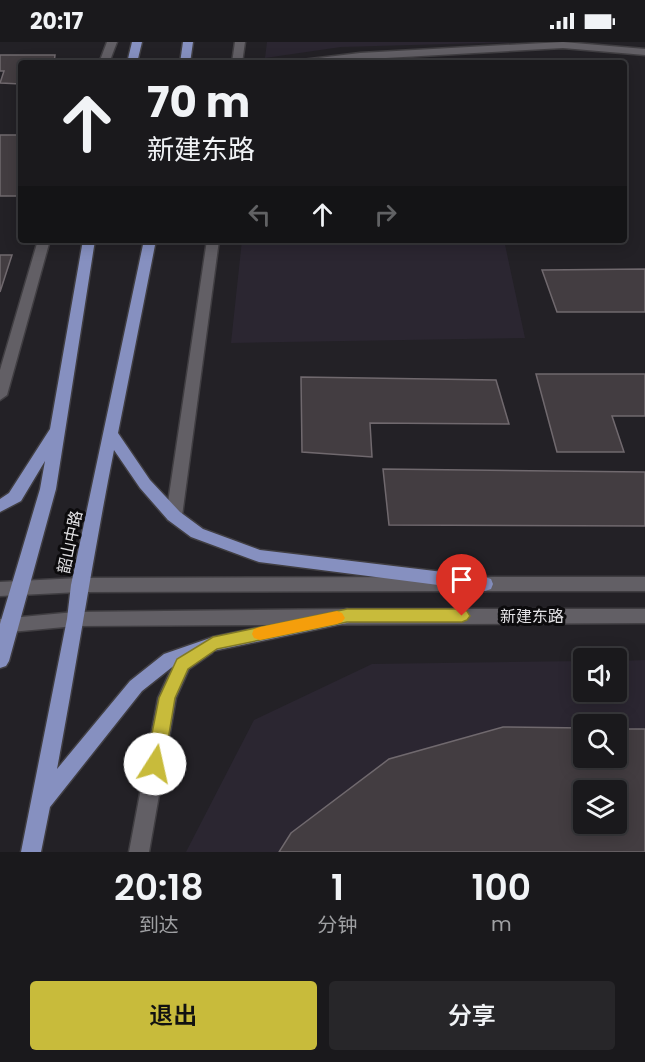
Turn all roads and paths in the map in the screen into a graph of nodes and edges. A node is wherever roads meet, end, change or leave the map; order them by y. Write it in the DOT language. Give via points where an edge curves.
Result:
graph roads {
  1 [pos="112,42"];
  2 [pos="137,42"];
  3 [pos="188,42"];
  4 [pos="240,42"];
  5 [pos="645,52"];
  6 [pos="105,60"];
  7 [pos="133,60"];
  8 [pos="185,60"];
  9 [pos="237,60"];
  10 [pos="327,60"];
  11 [pos="43,243"];
  12 [pos="89,243"];
  13 [pos="149,243"];
  14 [pos="213,243"];
  15 [pos="0,395"];
  16 [pos="58,428"];
  17 [pos="111,434"];
  18 [pos="0,506"];
  19 [pos="174,516"];
  20 [pos="485,584"];
  21 [pos="645,584"];
  22 [pos="79,585"];
  23 [pos="21,587"];
  24 [pos="0,589"];
  25 [pos="347,615"];
  26 [pos="645,616"];
  27 [pos="76,619"];
  28 [pos="4,626"];
  29 [pos="213,644"];
  30 [pos="0,661"];
  31 [pos="41,802"];
  32 [pos="32,852"];
  33 [pos="139,852"];
  1 -- 6 [label="street"];
  2 -- 7 [label="main road"];
  3 -- 8 [label="main road"];
  4 -- 9 [label="street"];
  5 -- 10 [label="street" via="563,45"];
  11 -- 15 [label="street"];
  12 -- 16 [label="main road, 韶山中路"];
  13 -- 17 [label="main road, 韶山中路"];
  14 -- 19 [label="street"];
  16 -- 18 [label="main road" via="15,497"];
  16 -- 23 [label="main road, 韶山中路" via="48,489"];
  17 -- 19 [label="main road" via="145,484"];
  17 -- 22 [label="main road, 韶山中路"];
  19 -- 20 [label="main road" via="197,533 259,556"];
  20 -- 21 [label="street, 新建东路"];
  20 -- 22 [label="street, 新建东路"];
  22 -- 23 [label="street, 新建东路"];
  22 -- 27 [label="main road, 韶山中路"];
  23 -- 24 [label="street, 新建东路"];
  23 -- 28 [label="main road, 韶山中路"];
  25 -- 26 [label="street, 新建东路"];
  25 -- 27 [label="street, 新建东路"];
  25 -- 29 [label="main road"];
  27 -- 28 [label="street, 新建东路"];
  27 -- 31 [label="main road, 韶山中路"];
  28 -- 30 [label="main road, 韶山中路"];
  29 -- 31 [label="main road" via="170,659 136,686"];
  29 -- 33 [label="street" via="182,664 167,698"];
  31 -- 32 [label="main road, 韶山中路"];
}
